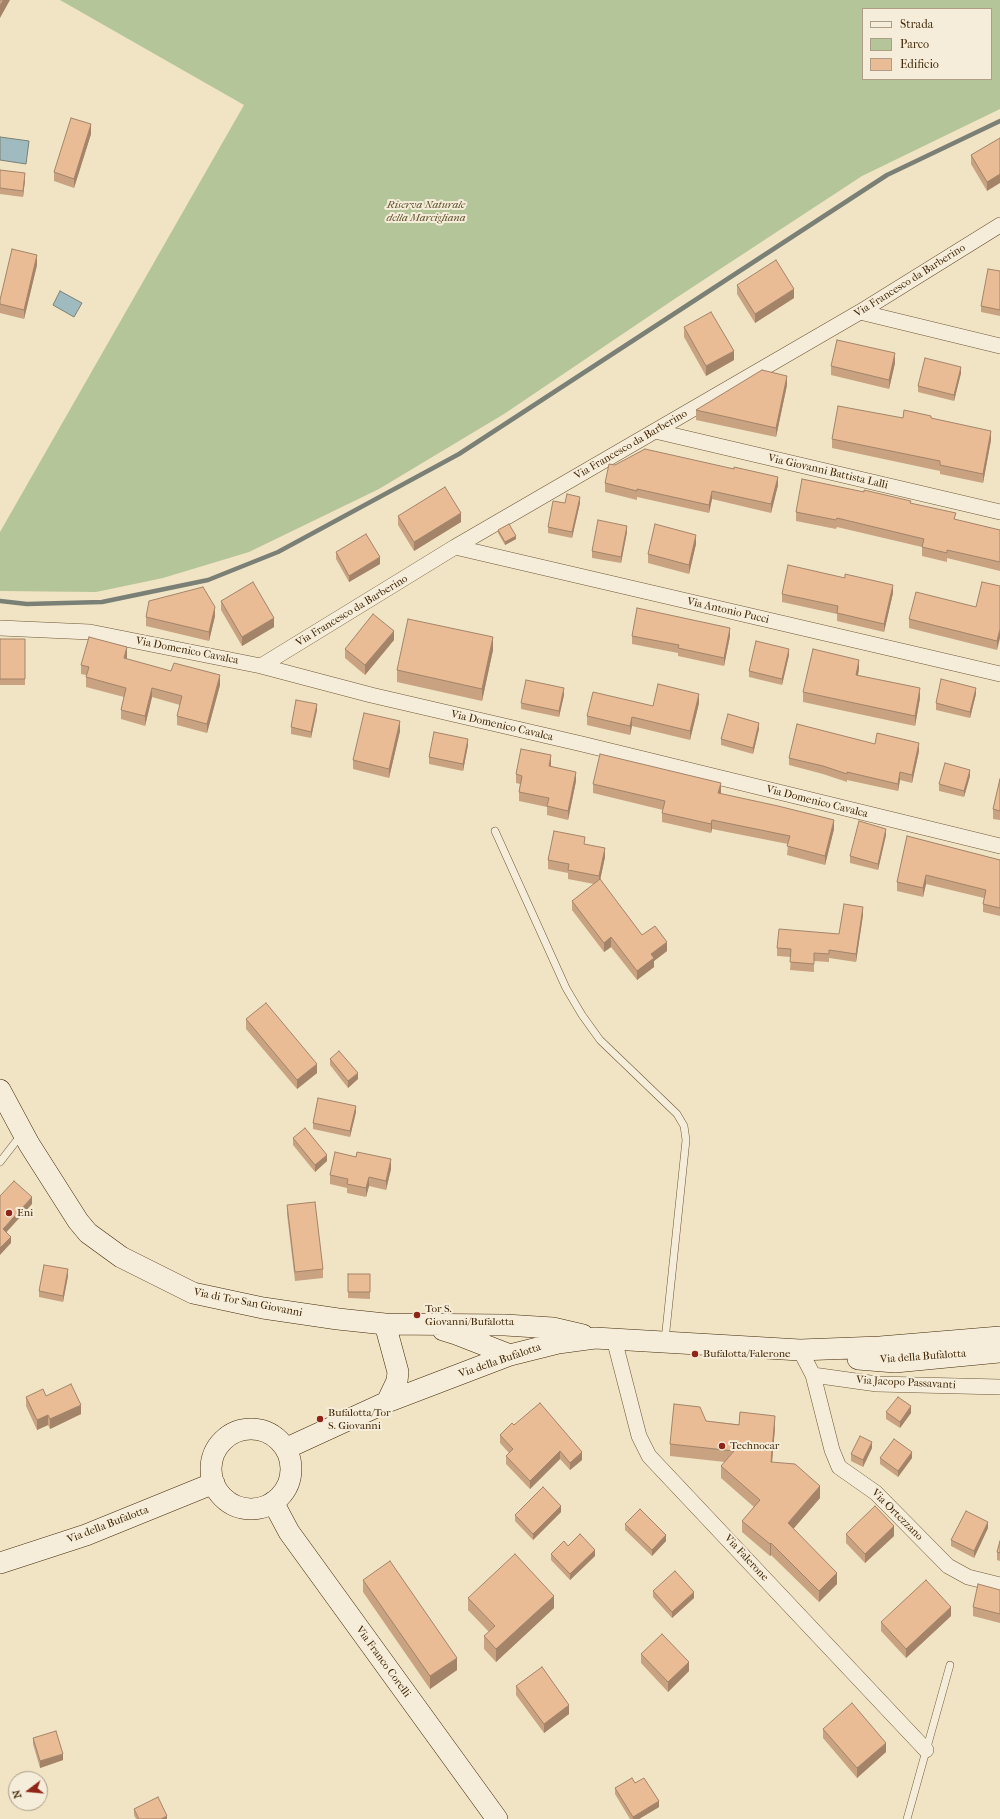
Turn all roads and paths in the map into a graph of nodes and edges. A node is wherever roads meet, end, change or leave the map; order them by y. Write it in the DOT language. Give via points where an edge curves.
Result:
graph roads {
  1 [pos="1000,225"];
  2 [pos="860,312"];
  3 [pos="1000,346"];
  4 [pos="655,431"];
  5 [pos="1000,512"];
  6 [pos="455,548"];
  7 [pos="0,628"];
  8 [pos="261,666"];
  9 [pos="1000,674"];
  10 [pos="495,831"];
  11 [pos="1000,846"];
  12 [pos="0,1090"];
  13 [pos="23,1133"];
  14 [pos="0,1162"];
  15 [pos="385,1324"];
  16 [pos="423,1325"];
  17 [pos="1000,1337"];
  18 [pos="605,1339"];
  19 [pos="664,1342"];
  20 [pos="800,1350"];
  21 [pos="1000,1352"];
  22 [pos="510,1355"];
  23 [pos="813,1375"];
  24 [pos="1000,1387"];
  25 [pos="387,1402"];
  26 [pos="287,1448"];
  27 [pos="214,1483"];
  28 [pos="273,1502"];
  29 [pos="0,1563"];
  30 [pos="1000,1585"];
  31 [pos="950,1665"];
  32 [pos="926,1750"];
  33 [pos="497,1819"];
  34 [pos="907,1819"];
  1 -- 2 [label="street, Via Francesco da Barberino"];
  2 -- 3 [label="street"];
  2 -- 4 [label="street, Via Francesco da Barberino"];
  4 -- 5 [label="street, Via Giovanni Battista Lalli"];
  4 -- 6 [label="street, Via Francesco da Barberino"];
  6 -- 8 [label="street, Via Francesco da Barberino"];
  6 -- 9 [label="street, Via Antonio Pucci"];
  7 -- 8 [label="street, Via Domenico Cavalca" via="90,632"];
  8 -- 11 [label="street, Via Domenico Cavalca" via="378,697"];
  10 -- 19 [label="lane" via="566,988 582,1015 610,1050 677,1114 684,1126 686,1140"];
  12 -- 13 [label="street, Via di Tor San Giovanni"];
  13 -- 14 [label="lane"];
  13 -- 15 [label="street, Via di Tor San Giovanni" via="78,1222 88,1233 121,1257 193,1293 262,1308"];
  15 -- 16 [label="street, Via di Tor San Giovanni"];
  15 -- 25 [label="street" via="398,1372 397,1381"];
  16 -- 18 [label="street" via="553,1328"];
  16 -- 22 [label="street" via="456,1334"];
  17 -- 20 [label="street, Via della Bufalotta" via="880,1347"];
  18 -- 19 [label="street, Via della Bufalotta"];
  18 -- 22 [label="street, Via della Bufalotta" via="558,1343"];
  18 -- 32 [label="street, Via Falerone" via="639,1436 650,1456"];
  19 -- 20 [label="street, Via della Bufalotta"];
  20 -- 21 [label="street, Via della Bufalotta" via="895,1362"];
  20 -- 23 [label="street, Via Ortezzano"];
  22 -- 25 [label="street, Via della Bufalotta"];
  23 -- 24 [label="street, Via Jacopo Passavanti" via="877,1384"];
  23 -- 30 [label="street, Via Ortezzano" via="832,1450 836,1463 842,1470 876,1493 954,1571"];
  25 -- 26 [label="street, Via della Bufalotta"];
  26 -- 27 [label="street" via="279,1440 262,1431 243,1430 234,1433 222,1441 213,1458 211,1469"];
  26 -- 28 [label="street" via="291,1474 281,1497"];
  27 -- 28 [label="street" via="220,1493 241,1508 255,1509"];
  27 -- 29 [label="street, Via della Bufalotta" via="86,1535"];
  28 -- 33 [label="street, Via Franco Corelli" via="289,1532"];
  31 -- 32 [label="lane"];
  32 -- 34 [label="lane"];
}
